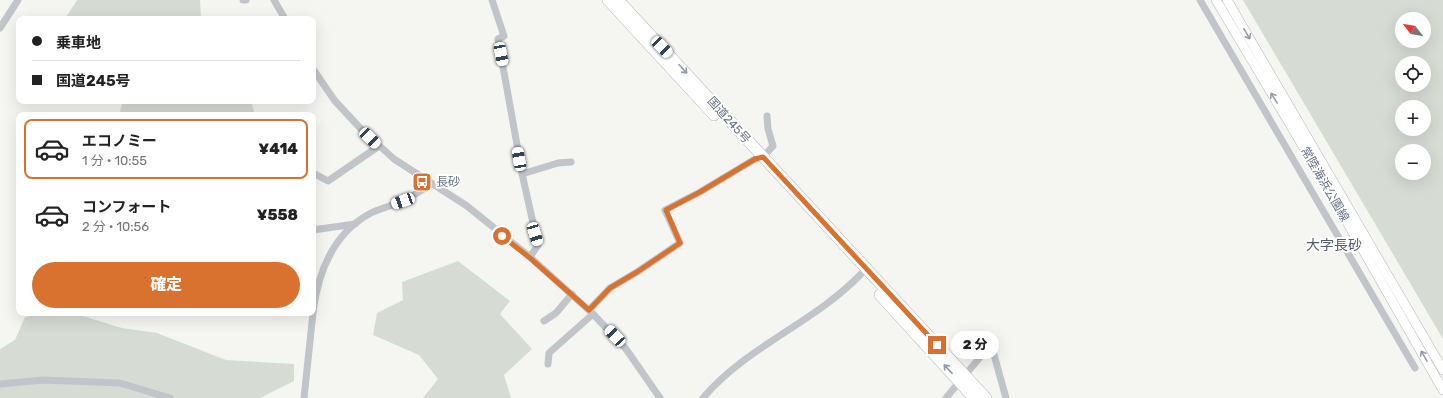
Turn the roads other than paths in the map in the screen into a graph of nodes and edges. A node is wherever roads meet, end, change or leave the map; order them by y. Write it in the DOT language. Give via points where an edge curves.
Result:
graph roads {
  1 [pos="18,0"];
  2 [pos="243,0"];
  3 [pos="246,0"];
  4 [pos="274,0"];
  5 [pos="492,0"];
  6 [pos="608,0"];
  7 [pos="618,0"];
  8 [pos="1200,0"];
  9 [pos="1216,0"];
  10 [pos="1227,0"];
  11 [pos="283,16"];
  12 [pos="0,28"];
  13 [pos="1232,28"];
  14 [pos="1221,35"];
  15 [pos="316,73"];
  16 [pos="767,116"];
  17 [pos="379,146"];
  18 [pos="759,158"];
  19 [pos="571,162"];
  20 [pos="522,174"];
  21 [pos="316,175"];
  22 [pos="431,184"];
  23 [pos="355,224"];
  24 [pos="316,230"];
  25 [pos="530,258"];
  26 [pos="861,274"];
  27 [pos="316,292"];
  28 [pos="572,294"];
  29 [pos="591,312"];
  30 [pos="313,316"];
  31 [pos="544,321"];
  32 [pos="548,364"];
  33 [pos="1415,368"];
  34 [pos="1443,370"];
  35 [pos="963,379"];
  36 [pos="0,384"];
  37 [pos="1443,390"];
  38 [pos="170,398"];
  39 [pos="304,398"];
  40 [pos="660,398"];
  41 [pos="702,398"];
  42 [pos="946,398"];
  43 [pos="974,398"];
  44 [pos="986,398"];
  45 [pos="1006,398"];
  1 -- 12 [label="street"];
  2 -- 3 [label="street"];
  4 -- 11 [label="street"];
  5 -- 20 [label="street" via="504,36 498,39"];
  6 -- 18 [label="highway, 国道245号"];
  7 -- 18 [label="highway, 国道245号, one-way"];
  8 -- 14 [label="street"];
  9 -- 13 [label="main road, 常陸海浜公園線"];
  10 -- 34 [label="main road, 常陸海浜公園線, one-way"];
  13 -- 14 [label="street"];
  37 -- 13 [label="main road, 常陸海浜公園線, one-way" via="1319,173"];
  14 -- 33 [label="street"];
  15 -- 17 [label="street" via="335,101"];
  16 -- 18 [label="street" via="773,146"];
  17 -- 21 [label="street" via="328,181"];
  17 -- 22 [label="street" via="403,167"];
  18 -- 26 [label="highway, 国道245号"];
  18 -- 29 [label="street" via="666,210 680,243 610,288"];
  18 -- 35 [label="highway, 国道245号"];
  19 -- 20 [label="street" via="558,163"];
  20 -- 25 [label="street" via="538,245"];
  22 -- 23 [label="street" via="403,201 371,213"];
  22 -- 25 [label="street" via="467,206"];
  23 -- 24 [label="street"];
  23 -- 27 [label="street" via="331,253 322,270"];
  25 -- 28 [label="street"];
  35 -- 26 [label="highway, 国道245号, one-way"];
  26 -- 41 [label="street" via="812,315 734,367"];
  28 -- 29 [label="street"];
  28 -- 31 [label="street" via="556,313"];
  29 -- 32 [label="street" via="549,353"];
  29 -- 40 [label="street" via="626,349"];
  30 -- 39 [label="street"];
  35 -- 42 [label="street"];
  35 -- 43 [label="highway, 国道245号"];
  35 -- 44 [label="highway, 国道245号"];
  35 -- 45 [label="street" via="991,344"];
  36 -- 38 [label="street" via="43,380 120,383"];
}
